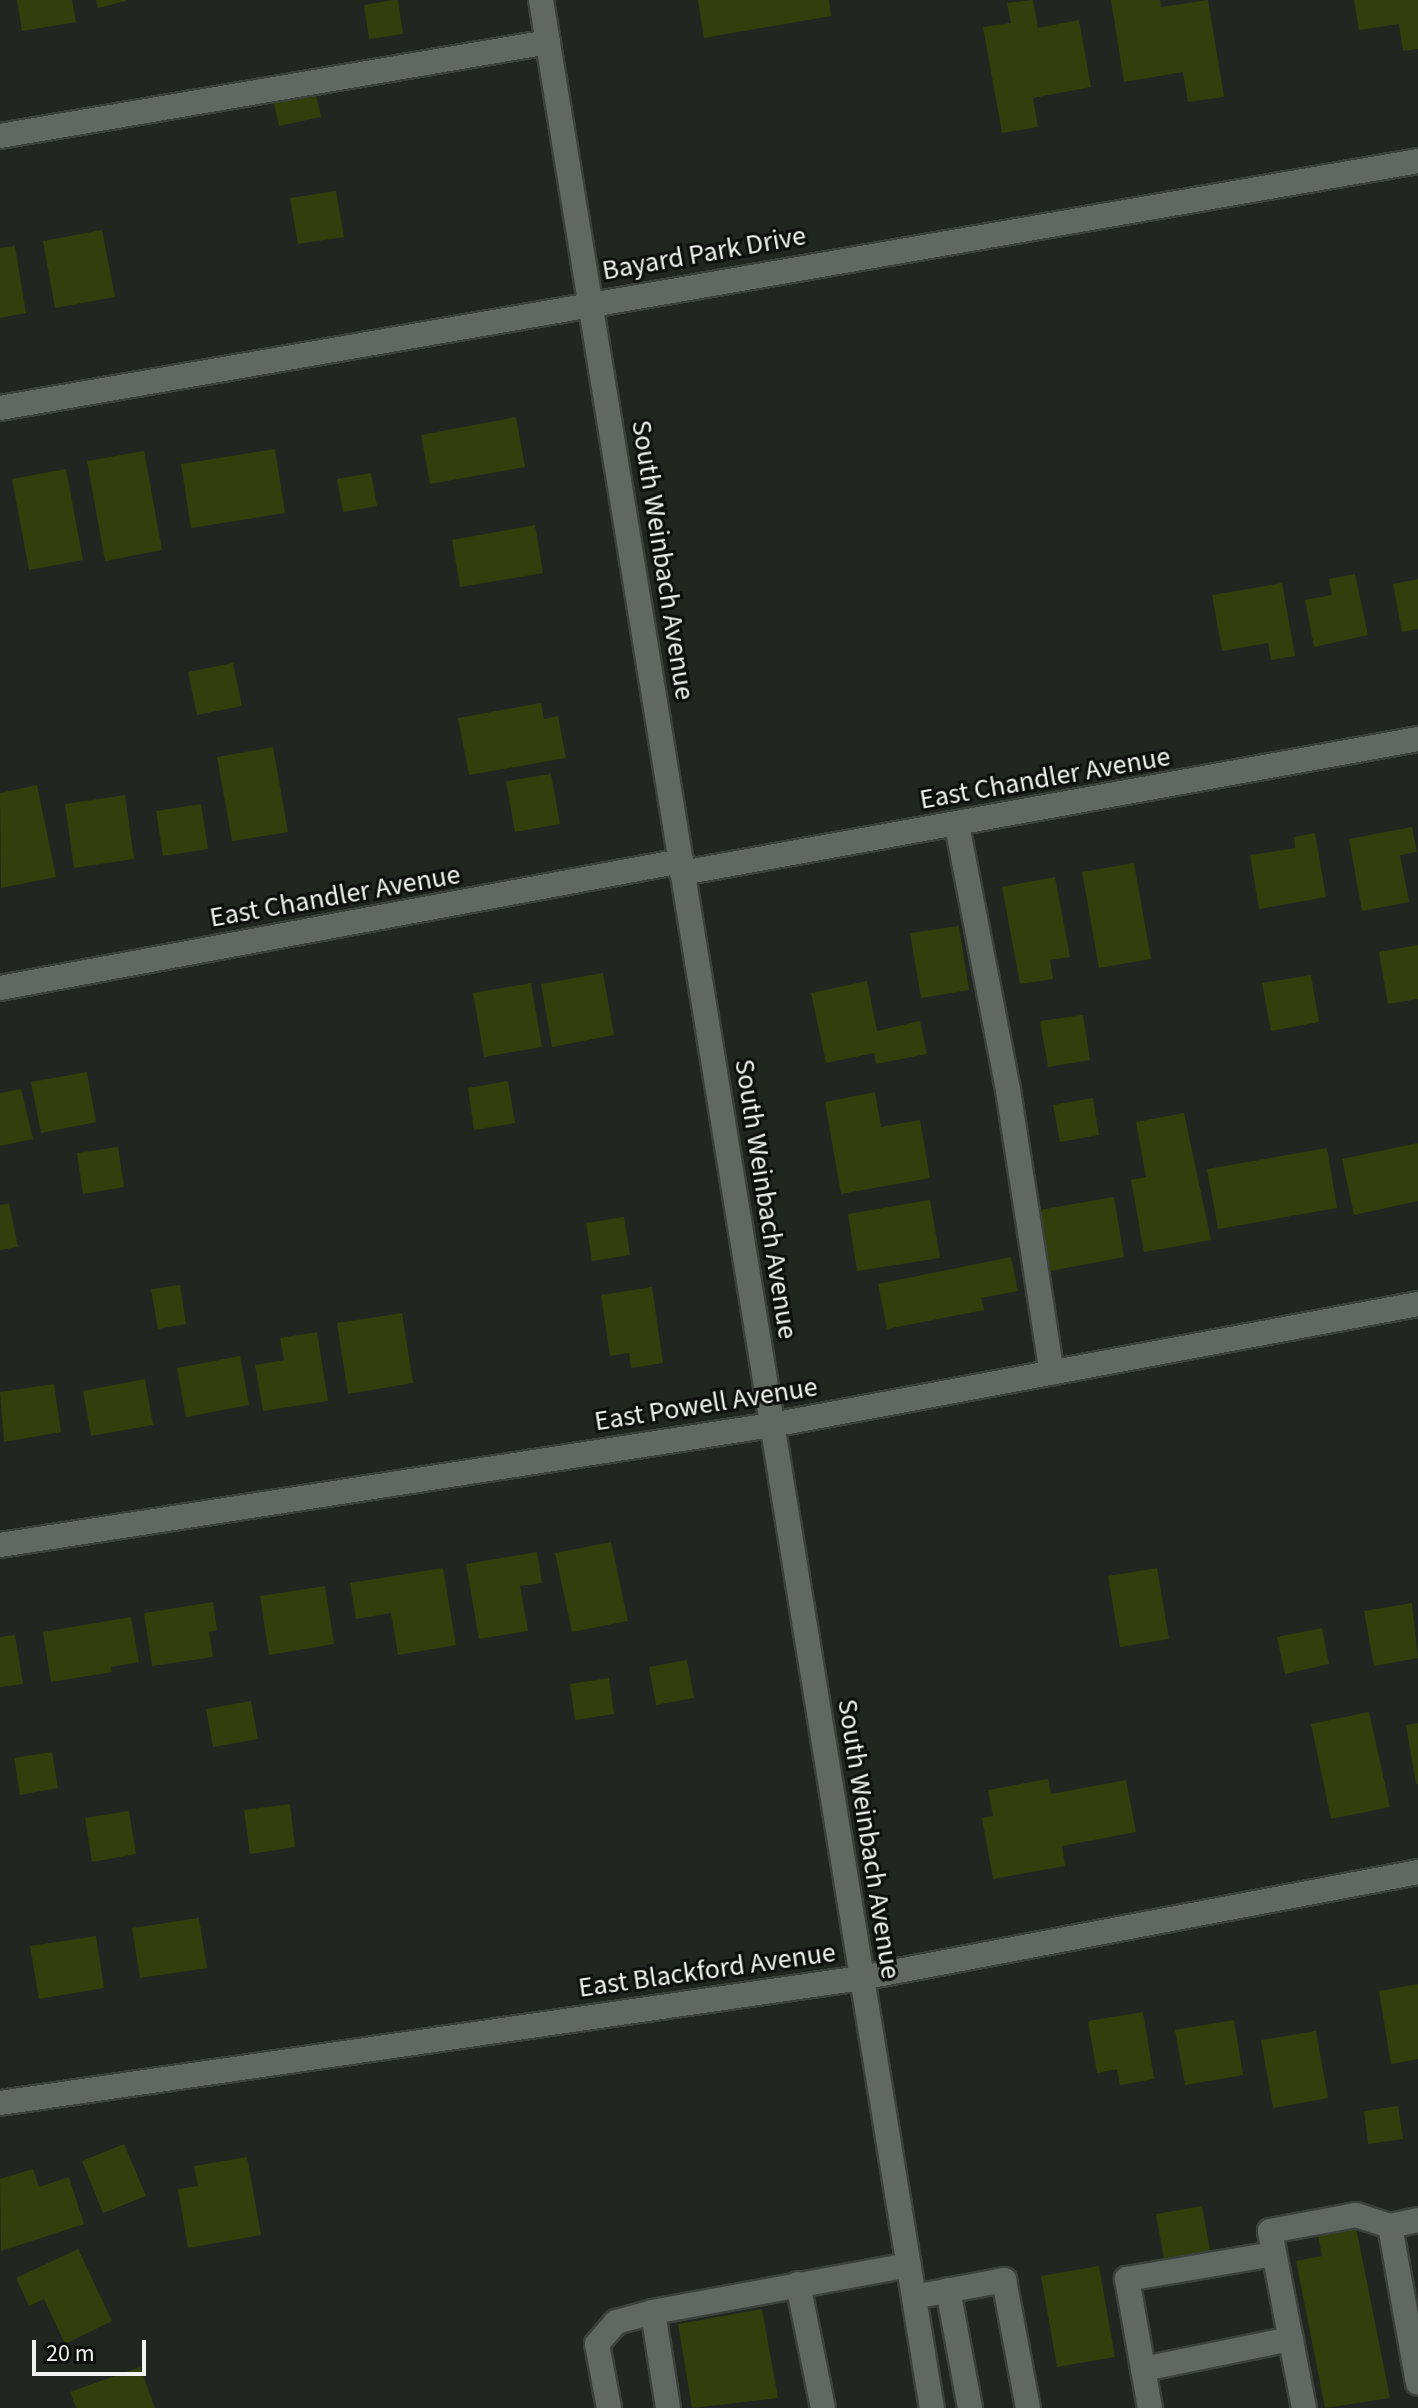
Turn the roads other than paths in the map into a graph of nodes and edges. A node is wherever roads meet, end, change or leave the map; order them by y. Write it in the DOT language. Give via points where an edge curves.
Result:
graph roads {
  1 [pos="541,0"];
  2 [pos="548,42"];
  3 [pos="0,136"];
  4 [pos="1418,161"];
  5 [pos="591,303"];
  6 [pos="0,408"];
  7 [pos="1418,739"];
  8 [pos="957,825"];
  9 [pos="681,867"];
  10 [pos="0,988"];
  11 [pos="1418,1304"];
  12 [pos="1052,1373"];
  13 [pos="772,1425"];
  14 [pos="0,1545"];
  15 [pos="1418,1872"];
  16 [pos="861,1978"];
  17 [pos="0,2103"];
  18 [pos="1418,2220"];
  19 [pos="1390,2226"];
  20 [pos="1272,2242"];
  21 [pos="909,2265"];
  22 [pos="798,2284"];
  23 [pos="948,2290"];
  24 [pos="914,2297"];
  25 [pos="653,2312"];
  26 [pos="1291,2339"];
  27 [pos="1143,2369"];
  28 [pos="1418,2383"];
  29 [pos="609,2408"];
  30 [pos="668,2408"];
  31 [pos="823,2408"];
  32 [pos="932,2408"];
  33 [pos="970,2408"];
  34 [pos="1028,2408"];
  35 [pos="1150,2408"];
  36 [pos="1304,2408"];
  1 -- 2 [label="street, South Weinbach Avenue"];
  2 -- 3 [label="street"];
  2 -- 5 [label="street, South Weinbach Avenue"];
  4 -- 5 [label="street, Bayard Park Drive"];
  5 -- 6 [label="street, Bayard Park Drive"];
  5 -- 9 [label="street, South Weinbach Avenue"];
  7 -- 8 [label="street, East Chandler Avenue"];
  8 -- 9 [label="street, East Chandler Avenue"];
  8 -- 12 [label="street" via="1008,1090"];
  9 -- 10 [label="street, East Chandler Avenue"];
  9 -- 13 [label="street, South Weinbach Avenue"];
  11 -- 12 [label="street, East Powell Avenue"];
  12 -- 13 [label="street, East Powell Avenue"];
  13 -- 14 [label="street, East Powell Avenue"];
  13 -- 16 [label="street, South Weinbach Avenue"];
  15 -- 16 [label="street, East Blackford Avenue"];
  16 -- 17 [label="street, East Blackford Avenue"];
  16 -- 21 [label="street, South Weinbach Avenue"];
  18 -- 19 [label="street"];
  19 -- 20 [label="street" via="1356,2215"];
  19 -- 28 [label="street"];
  20 -- 26 [label="street"];
  20 -- 27 [label="street" via="1127,2279"];
  21 -- 22 [label="street"];
  21 -- 24 [label="street, South Weinbach Avenue"];
  22 -- 25 [label="street"];
  22 -- 31 [label="street"];
  23 -- 24 [label="street"];
  23 -- 33 [label="street"];
  23 -- 34 [label="street" via="1004,2280"];
  24 -- 32 [label="street, South Weinbach Avenue"];
  25 -- 29 [label="street" via="616,2322 597,2344"];
  25 -- 30 [label="street"];
  26 -- 27 [label="street"];
  26 -- 36 [label="street"];
  27 -- 35 [label="street"];
}
